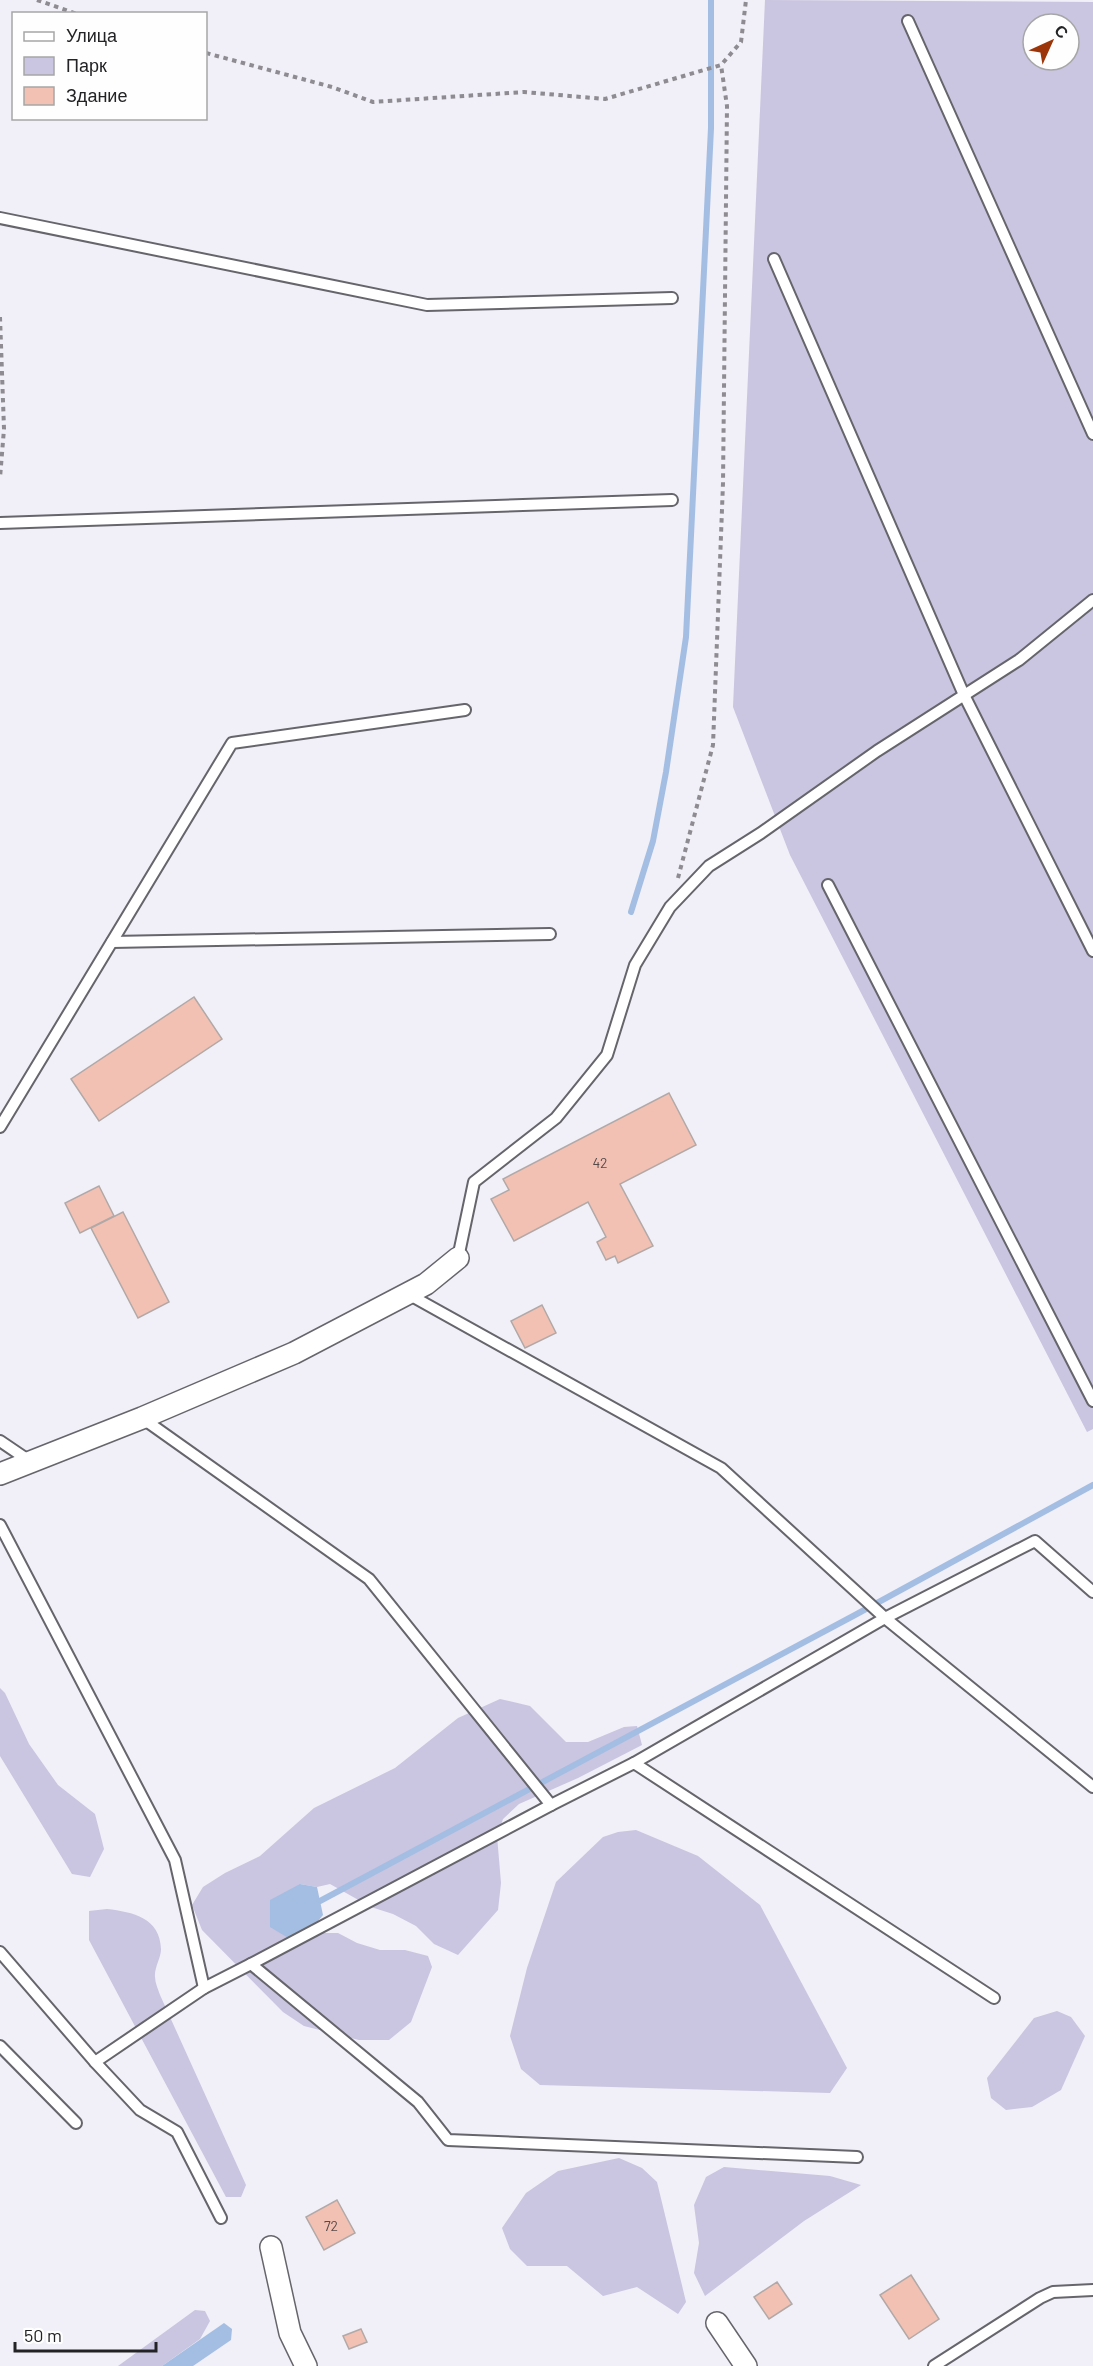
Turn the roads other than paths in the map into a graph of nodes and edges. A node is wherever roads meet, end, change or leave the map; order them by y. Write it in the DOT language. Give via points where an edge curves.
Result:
graph roads {
  1 [pos="909,21"];
  2 [pos="0,218"];
  3 [pos="774,259"];
  4 [pos="672,298"];
  5 [pos="1093,434"];
  6 [pos="672,500"];
  7 [pos="0,523"];
  8 [pos="1093,600"];
  9 [pos="964,695"];
  10 [pos="465,710"];
  11 [pos="828,885"];
  12 [pos="550,934"];
  13 [pos="112,942"];
  14 [pos="1093,951"];
  15 [pos="0,1127"];
  16 [pos="458,1258"];
  17 [pos="407,1294"];
  18 [pos="1093,1401"];
  19 [pos="142,1418"];
  20 [pos="0,1441"];
  21 [pos="31,1462"];
  22 [pos="0,1474"];
  23 [pos="0,1525"];
  24 [pos="1093,1592"];
  25 [pos="885,1618"];
  26 [pos="634,1763"];
  27 [pos="1093,1787"];
  28 [pos="551,1805"];
  29 [pos="0,1952"];
  30 [pos="251,1964"];
  31 [pos="204,1988"];
  32 [pos="994,1998"];
  33 [pos="0,2046"];
  34 [pos="95,2062"];
  35 [pos="76,2123"];
  36 [pos="857,2157"];
  37 [pos="221,2218"];
  38 [pos="271,2247"];
  39 [pos="1093,2290"];
  40 [pos="717,2323"];
  41 [pos="306,2366"];
  42 [pos="746,2366"];
  43 [pos="934,2366"];
  1 -- 5 [label="lane"];
  2 -- 4 [label="lane" via="427,305"];
  3 -- 9 [label="lane"];
  6 -- 7 [label="lane"];
  8 -- 9 [label="lane" via="1019,660"];
  9 -- 14 [label="lane"];
  9 -- 16 [label="lane" via="709,866 670,907 635,965 607,1055 556,1118 474,1182"];
  10 -- 13 [label="lane" via="232,743"];
  11 -- 18 [label="lane"];
  12 -- 13 [label="lane"];
  13 -- 15 [label="lane"];
  16 -- 17 [label="street"];
  17 -- 19 [label="street" via="294,1353"];
  17 -- 25 [label="lane" via="721,1468"];
  19 -- 21 [label="street"];
  19 -- 28 [label="lane" via="369,1579"];
  20 -- 21 [label="lane"];
  21 -- 22 [label="street"];
  23 -- 31 [label="lane" via="175,1860"];
  24 -- 25 [label="lane" via="1035,1541"];
  25 -- 26 [label="lane"];
  25 -- 27 [label="lane"];
  26 -- 28 [label="lane"];
  26 -- 32 [label="lane"];
  28 -- 30 [label="lane"];
  29 -- 34 [label="lane"];
  30 -- 31 [label="lane"];
  30 -- 36 [label="lane" via="418,2102 448,2140"];
  31 -- 34 [label="lane"];
  33 -- 35 [label="lane"];
  34 -- 37 [label="lane" via="140,2110 177,2132"];
  38 -- 41 [label="street" via="290,2334"];
  39 -- 43 [label="lane" via="1053,2292 1040,2298"];
  40 -- 42 [label="street"];
}
